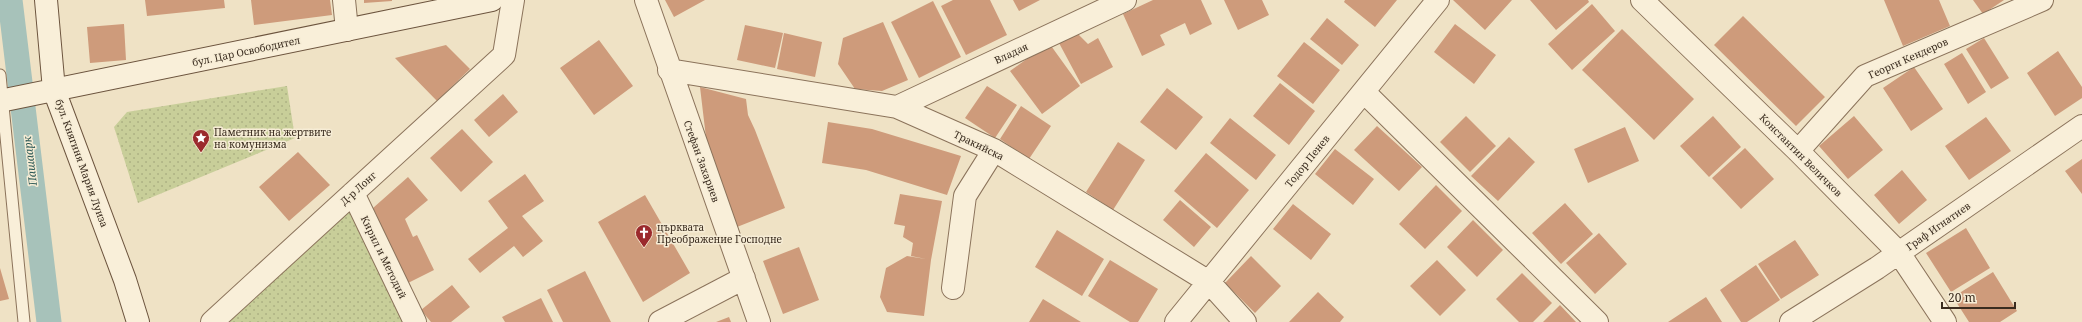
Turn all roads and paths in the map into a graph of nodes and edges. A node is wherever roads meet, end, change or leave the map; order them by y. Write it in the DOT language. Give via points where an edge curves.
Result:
graph roads {
  1 [pos="46,0"];
  2 [pos="344,0"];
  3 [pos="492,0"];
  4 [pos="513,0"];
  5 [pos="646,0"];
  6 [pos="1125,0"];
  7 [pos="1438,0"];
  8 [pos="1642,0"];
  9 [pos="2042,0"];
  10 [pos="347,30"];
  11 [pos="669,70"];
  12 [pos="0,75"];
  13 [pos="54,90"];
  14 [pos="1364,92"];
  15 [pos="1,101"];
  16 [pos="898,107"];
  17 [pos="2082,126"];
  18 [pos="994,150"];
  19 [pos="1798,151"];
  20 [pos="353,193"];
  21 [pos="1899,253"];
  22 [pos="744,278"];
  23 [pos="1209,282"];
  24 [pos="953,288"];
  25 [pos="24,322"];
  26 [pos="138,322"];
  27 [pos="212,322"];
  28 [pos="415,322"];
  29 [pos="660,322"];
  30 [pos="759,322"];
  31 [pos="1176,322"];
  32 [pos="1245,322"];
  33 [pos="1597,322"];
  34 [pos="1791,322"];
  35 [pos="1945,322"];
  1 -- 13 [label="street, бул. Княгиня Мария Луиза"];
  2 -- 10 [label="street"];
  3 -- 10 [label="street, бул. Цар Освободител"];
  4 -- 20 [label="street, Д-р Лонг" via="504,55"];
  5 -- 11 [label="street, Стефан Захариев"];
  6 -- 16 [label="street, Владая"];
  7 -- 14 [label="street, Тодор Пенев"];
  8 -- 19 [label="street, Константин Величков"];
  9 -- 19 [label="street, Георги Кендеров" via="1865,76"];
  10 -- 13 [label="street, бул. Цар Освободител"];
  11 -- 16 [label="street, Тракийска"];
  11 -- 22 [label="street, Стефан Захариев"];
  12 -- 15 [label="lane"];
  13 -- 15 [label="street, бул. Цар Освободител"];
  13 -- 26 [label="street, бул. Княгиня Мария Луиза" via="125,280"];
  14 -- 23 [label="street, Тодор Пенев"];
  14 -- 33 [label="street"];
  15 -- 25 [label="lane"];
  16 -- 18 [label="street, Тракийска"];
  17 -- 21 [label="street, Граф Игнатиев"];
  18 -- 23 [label="street, Тракийска"];
  18 -- 24 [label="street" via="966,196"];
  19 -- 21 [label="street, Константин Величков"];
  20 -- 27 [label="street, Д-р Лонг"];
  20 -- 28 [label="street, Кирил и Методий"];
  21 -- 34 [label="street, Граф Игнатиев"];
  21 -- 35 [label="street, Константин Величков"];
  22 -- 29 [label="street"];
  22 -- 30 [label="street, Стефан Захариев"];
  23 -- 31 [label="street, Тодор Пенев"];
  23 -- 32 [label="street, Тракийска"];
}
